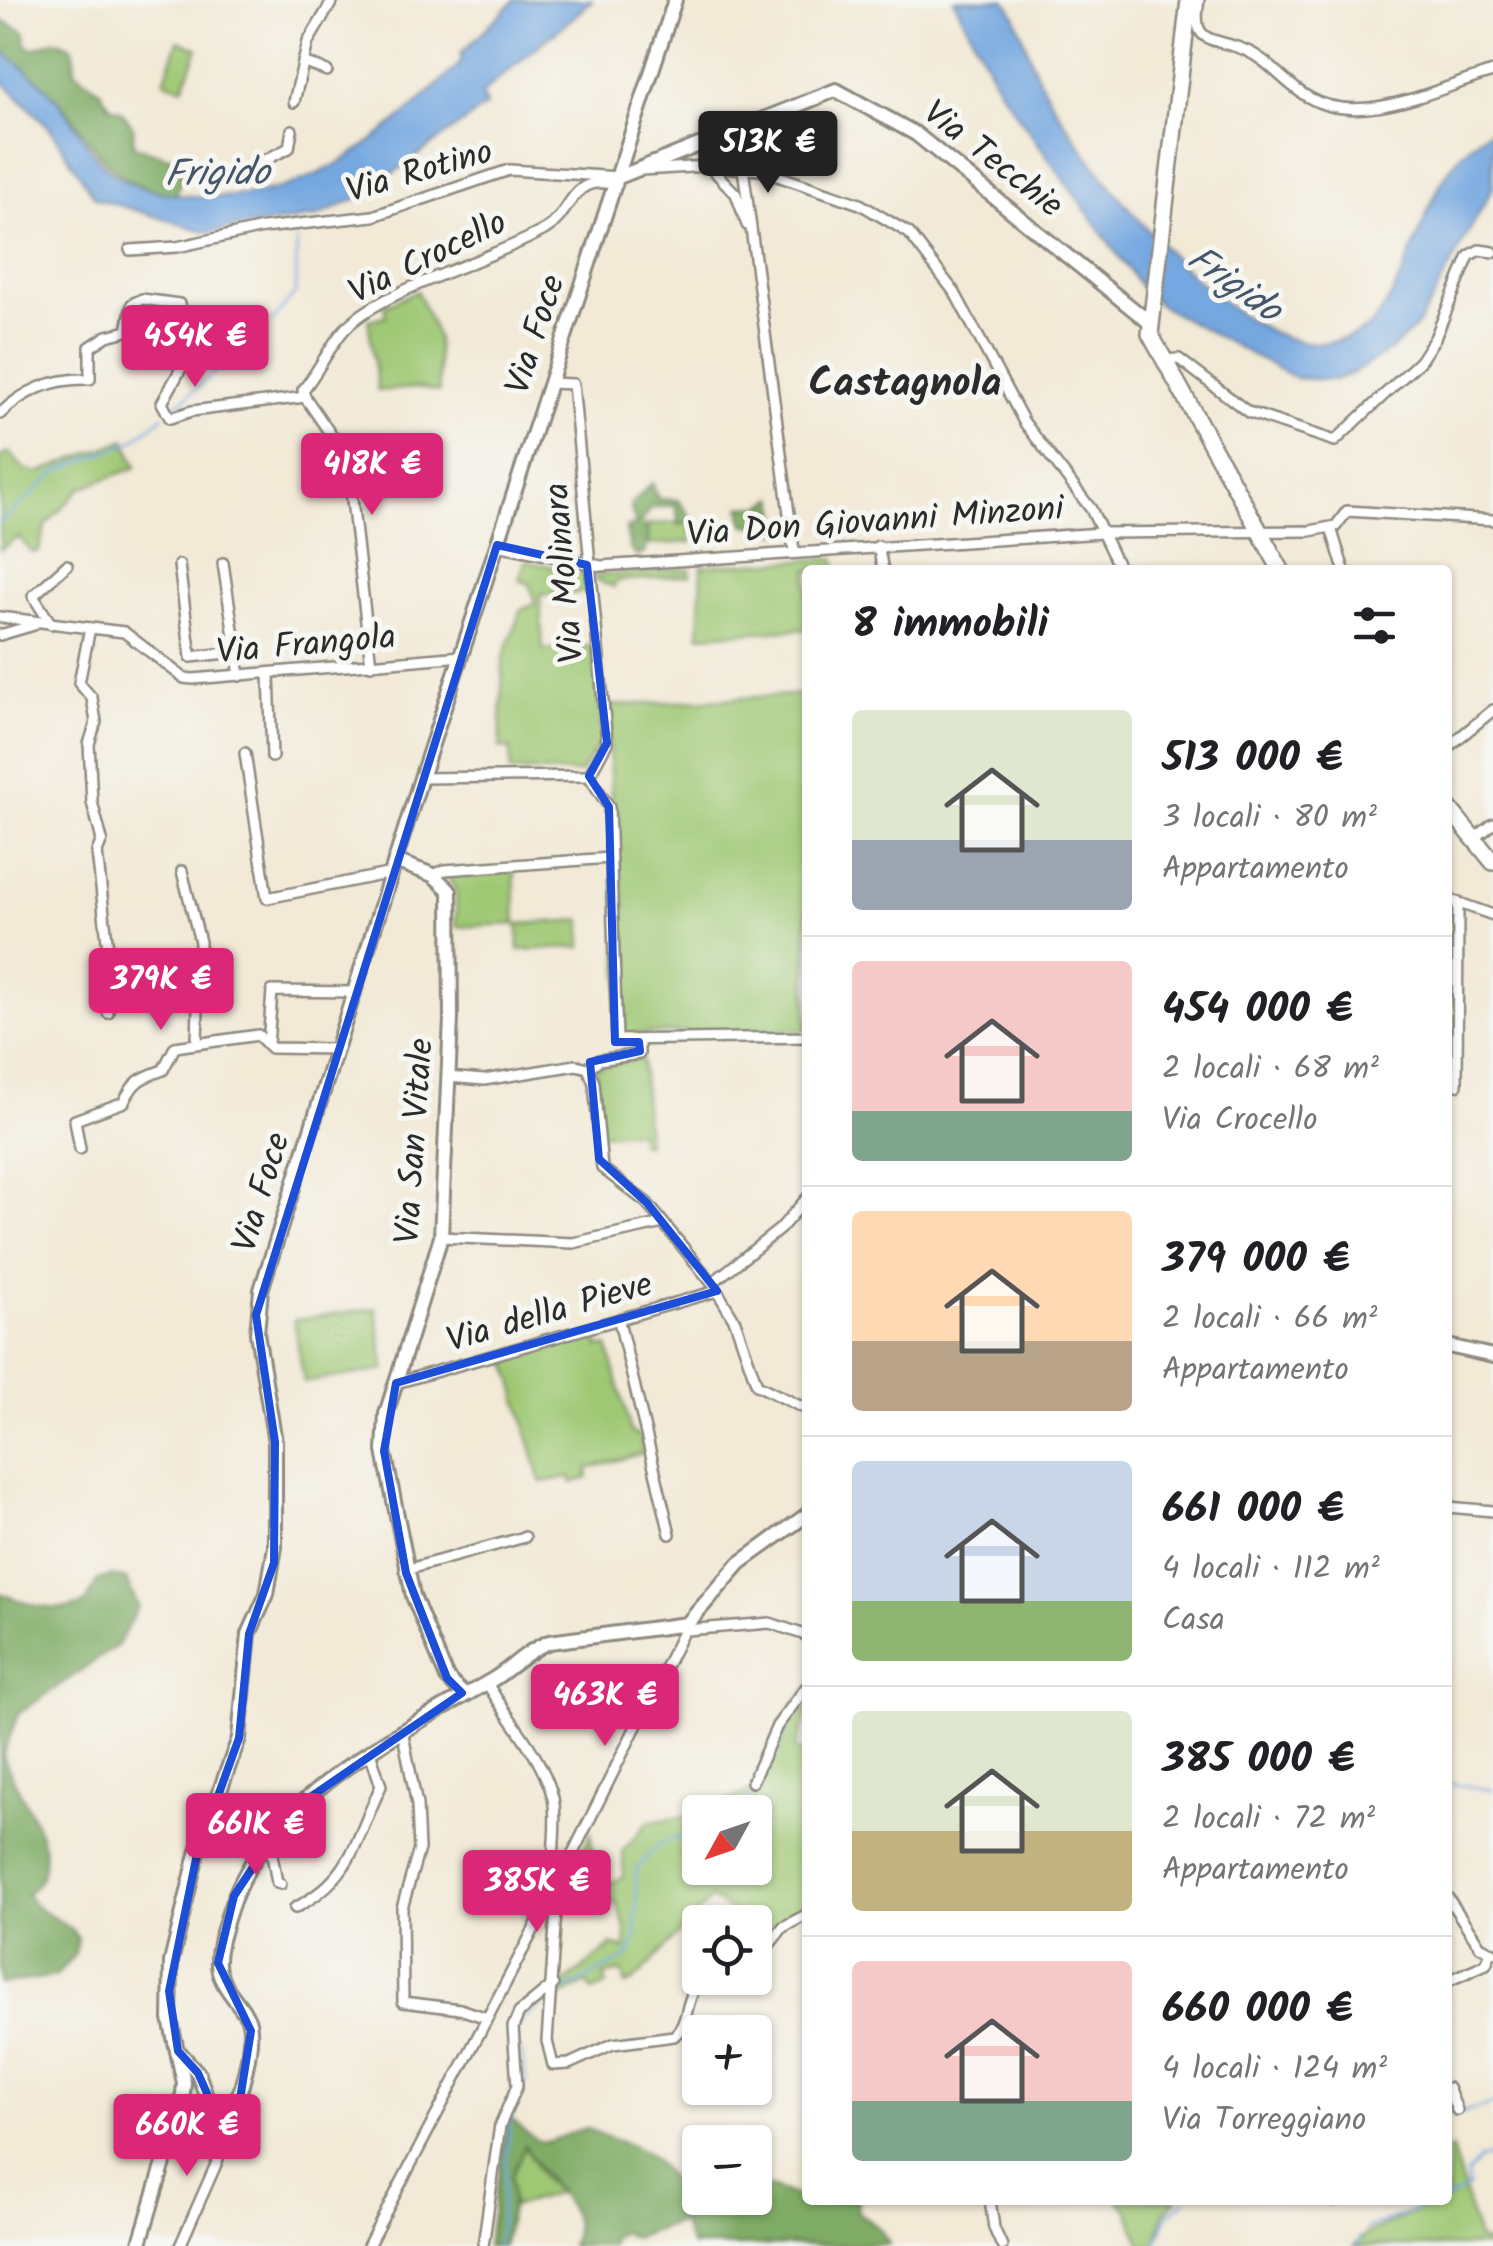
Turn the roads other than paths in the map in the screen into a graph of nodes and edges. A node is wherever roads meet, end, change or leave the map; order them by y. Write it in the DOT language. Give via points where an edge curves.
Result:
graph roads {
  1 [pos="332,0"];
  2 [pos="674,0"];
  3 [pos="1189,0"];
  4 [pos="1199,0"];
  5 [pos="303,62"];
  6 [pos="326,70"];
  7 [pos="1493,72"];
  8 [pos="294,102"];
  9 [pos="292,125"];
  10 [pos="257,164"];
  11 [pos="709,166"];
  12 [pos="743,168"];
  13 [pos="636,170"];
  14 [pos="619,176"];
  15 [pos="736,194"];
  16 [pos="750,234"];
  17 [pos="130,250"];
  18 [pos="1493,252"];
  19 [pos="1149,318"];
  20 [pos="1162,360"];
  21 [pos="550,382"];
  22 [pos="305,397"];
  23 [pos="0,414"];
  24 [pos="1493,520"];
  25 [pos="1331,528"];
  26 [pos="1258,531"];
  27 [pos="1102,532"];
  28 [pos="497,545"];
  29 [pos="878,546"];
  30 [pos="794,552"];
  31 [pos="224,563"];
  32 [pos="67,565"];
  33 [pos="179,565"];
  34 [pos="587,565"];
  35 [pos="882,565"];
  36 [pos="1118,565"];
  37 [pos="1278,565"];
  38 [pos="1342,565"];
  39 [pos="0,616"];
  40 [pos="51,624"];
  41 [pos="90,628"];
  42 [pos="0,635"];
  43 [pos="236,652"];
  44 [pos="462,656"];
  45 [pos="371,666"];
  46 [pos="269,673"];
  47 [pos="240,676"];
  48 [pos="1493,710"];
  49 [pos="1452,744"];
  50 [pos="245,753"];
  51 [pos="272,757"];
  52 [pos="589,776"];
  53 [pos="421,778"];
  54 [pos="1452,812"];
  55 [pos="1493,824"];
  56 [pos="1474,839"];
  57 [pos="610,858"];
  58 [pos="1493,862"];
  59 [pos="394,867"];
  60 [pos="182,871"];
  61 [pos="433,875"];
  62 [pos="1453,901"];
  63 [pos="1493,915"];
  64 [pos="355,992"];
  65 [pos="108,1013"];
  66 [pos="802,1037"];
  67 [pos="197,1041"];
  68 [pos="639,1042"];
  69 [pos="268,1045"];
  70 [pos="336,1049"];
  71 [pos="588,1068"];
  72 [pos="447,1077"];
  73 [pos="1458,1085"];
  74 [pos="80,1149"];
  75 [pos="802,1203"];
  76 [pos="663,1223"];
  77 [pos="441,1237"];
  78 [pos="714,1287"];
  79 [pos="619,1321"];
  80 [pos="1452,1347"];
  81 [pos="1493,1356"];
  82 [pos="396,1383"];
  83 [pos="802,1407"];
  84 [pos="1452,1507"];
  85 [pos="1493,1511"];
  86 [pos="802,1518"];
  87 [pos="670,1534"];
  88 [pos="525,1537"];
  89 [pos="406,1570"];
  90 [pos="686,1627"];
  91 [pos="802,1634"];
  92 [pos="486,1683"];
  93 [pos="462,1693"];
  94 [pos="802,1693"];
  95 [pos="403,1735"];
  96 [pos="371,1755"];
  97 [pos="752,1782"];
  98 [pos="269,1837"];
  99 [pos="558,1883"];
  100 [pos="281,1884"];
  101 [pos="1452,1904"];
  102 [pos="294,1908"];
  103 [pos="802,1917"];
  104 [pos="772,1941"];
  105 [pos="1492,1953"];
  106 [pos="1452,1980"];
  107 [pos="552,1987"];
  108 [pos="689,1995"];
  109 [pos="486,2018"];
  110 [pos="178,2051"];
  111 [pos="1452,2098"];
  112 [pos="1457,2110"];
  113 [pos="228,2118"];
  114 [pos="991,2205"];
  115 [pos="139,2246"];
  116 [pos="180,2246"];
  117 [pos="368,2246"];
  118 [pos="484,2246"];
  119 [pos="1002,2246"];
  1 -- 5 [label="street"];
  2 -- 14 [label="street, Via Foce"];
  3 -- 19 [label="main road"];
  4 -- 7 [label="street" via="1198,28 1205,38 1245,50 1310,98 1336,108 1382,104"];
  5 -- 6 [label="street"];
  5 -- 8 [label="street"];
  9 -- 10 [label="street" via="289,148"];
  11 -- 12 [label="street"];
  11 -- 13 [label="street"];
  11 -- 15 [label="street"];
  12 -- 15 [label="street"];
  12 -- 16 [label="street"];
  12 -- 27 [label="street" via="860,204 909,233 955,293 1024,422"];
  13 -- 14 [label="street, Via Tecchie"];
  13 -- 19 [label="street, Via Tecchie" via="836,90 916,134"];
  14 -- 17 [label="street, Via Rotino" via="509,170 373,216"];
  14 -- 21 [label="street, Via Foce"];
  14 -- 22 [label="street, Via Crocello" via="591,184 566,202 550,227 354,320 303,390"];
  15 -- 16 [label="street"];
  16 -- 30 [label="street"];
  18 -- 20 [label="street" via="1469,256 1420,361 1335,441 1248,412 1179,358"];
  19 -- 20 [label="main road"];
  20 -- 26 [label="main road"];
  21 -- 28 [label="street, Via Foce"];
  21 -- 34 [label="street, Via Molinara" via="574,388"];
  22 -- 23 [label="street" via="167,415 162,403 189,354 176,301 142,300 132,304 127,332 90,347 90,379 42,386"];
  22 -- 45 [label="street" via="346,468"];
  24 -- 25 [label="street, Via Don Giovanni Minzoni" via="1347,511"];
  25 -- 26 [label="street, Via Don Giovanni Minzoni"];
  25 -- 38 [label="street"];
  26 -- 27 [label="street, Via Don Giovanni Minzoni"];
  26 -- 37 [label="main road"];
  27 -- 29 [label="street, Via Don Giovanni Minzoni"];
  27 -- 36 [label="street"];
  28 -- 34 [label="street, Via Don Giovanni Minzoni"];
  28 -- 44 [label="street, Via Foce"];
  29 -- 30 [label="street, Via Don Giovanni Minzoni"];
  29 -- 35 [label="street"];
  30 -- 34 [label="street, Via Don Giovanni Minzoni"];
  31 -- 43 [label="street"];
  32 -- 40 [label="street" via="33,596"];
  33 -- 43 [label="street" via="192,657"];
  34 -- 52 [label="street, Via Molinara" via="606,743"];
  39 -- 40 [label="street"];
  40 -- 41 [label="street, Via Frangola"];
  40 -- 42 [label="street"];
  41 -- 47 [label="street, Via Frangola" via="124,632 184,678"];
  41 -- 65 [label="street" via="80,683 92,698 96,722 89,744 102,840 97,852 110,958"];
  43 -- 47 [label="street"];
  44 -- 45 [label="street, Via Frangola"];
  44 -- 53 [label="street, Via Foce"];
  45 -- 46 [label="street, Via Frangola"];
  46 -- 47 [label="street, Via Frangola"];
  46 -- 51 [label="street"];
  48 -- 49 [label="street"];
  50 -- 59 [label="street" via="268,898"];
  52 -- 53 [label="street"];
  52 -- 57 [label="street" via="609,807"];
  53 -- 59 [label="street, Via Foce"];
  54 -- 56 [label="main road"];
  55 -- 56 [label="street"];
  56 -- 58 [label="main road"];
  57 -- 61 [label="street"];
  57 -- 68 [label="street" via="615,1035"];
  59 -- 61 [label="street"];
  59 -- 64 [label="street, Via Foce"];
  60 -- 67 [label="street" via="200,942"];
  61 -- 72 [label="street, Via San Vitale" via="450,891 452,907"];
  62 -- 63 [label="street"];
  62 -- 73 [label="street"];
  64 -- 69 [label="street" via="272,990"];
  64 -- 70 [label="street, Via Foce"];
  66 -- 68 [label="street"];
  67 -- 69 [label="street" via="258,1035"];
  67 -- 74 [label="street" via="174,1046 162,1070 132,1084 124,1102 75,1120"];
  68 -- 71 [label="street" via="638,1054 598,1060"];
  69 -- 70 [label="street"];
  70 -- 110 [label="street, Via Foce" via="256,1315 276,1442 274,1563 250,1634 239,1738 196,1854 172,1962 170,2019"];
  71 -- 72 [label="street" via="484,1080"];
  71 -- 76 [label="street" via="602,1168"];
  72 -- 77 [label="street, Via San Vitale"];
  75 -- 78 [label="street"];
  76 -- 77 [label="street" via="573,1243"];
  76 -- 78 [label="street"];
  77 -- 82 [label="street, Via San Vitale"];
  78 -- 79 [label="street, Via della Pieve"];
  78 -- 83 [label="street" via="735,1321 757,1386"];
  79 -- 82 [label="street, Via della Pieve"];
  79 -- 87 [label="street"];
  80 -- 81 [label="street"];
  82 -- 89 [label="street, Via San Vitale" via="384,1451"];
  84 -- 85 [label="street"];
  86 -- 90 [label="street" via="740,1563"];
  88 -- 89 [label="street"];
  89 -- 93 [label="street, Via San Vitale" via="447,1678"];
  90 -- 91 [label="street" via="770,1623"];
  90 -- 92 [label="street" via="548,1642"];
  90 -- 99 [label="street"];
  92 -- 93 [label="street"];
  92 -- 99 [label="street" via="550,1789"];
  93 -- 95 [label="street"];
  94 -- 97 [label="street" via="776,1726"];
  95 -- 96 [label="street"];
  95 -- 109 [label="street" via="420,1849 402,1908 403,2002"];
  96 -- 98 [label="street" via="290,1811"];
  96 -- 102 [label="street" via="381,1786 343,1872 327,1890"];
  98 -- 100 [label="street"];
  98 -- 113 [label="street" via="234,1896 219,1949 220,1974 251,2027 244,2086"];
  99 -- 107 [label="street"];
  99 -- 109 [label="street"];
  101 -- 105 [label="street"];
  103 -- 104 [label="street"];
  105 -- 106 [label="street" via="1486,1964"];
  107 -- 108 [label="street" via="552,2065 613,2044 674,2036 684,2025"];
  107 -- 118 [label="street" via="513,2026 517,2086 500,2125"];
  109 -- 117 [label="street"];
  110 -- 113 [label="street" via="198,2073 212,2112"];
  110 -- 115 [label="street, Via Foce" via="182,2103"];
  111 -- 112 [label="street"];
  113 -- 116 [label="street" via="217,2162"];
  114 -- 119 [label="street"];
}
